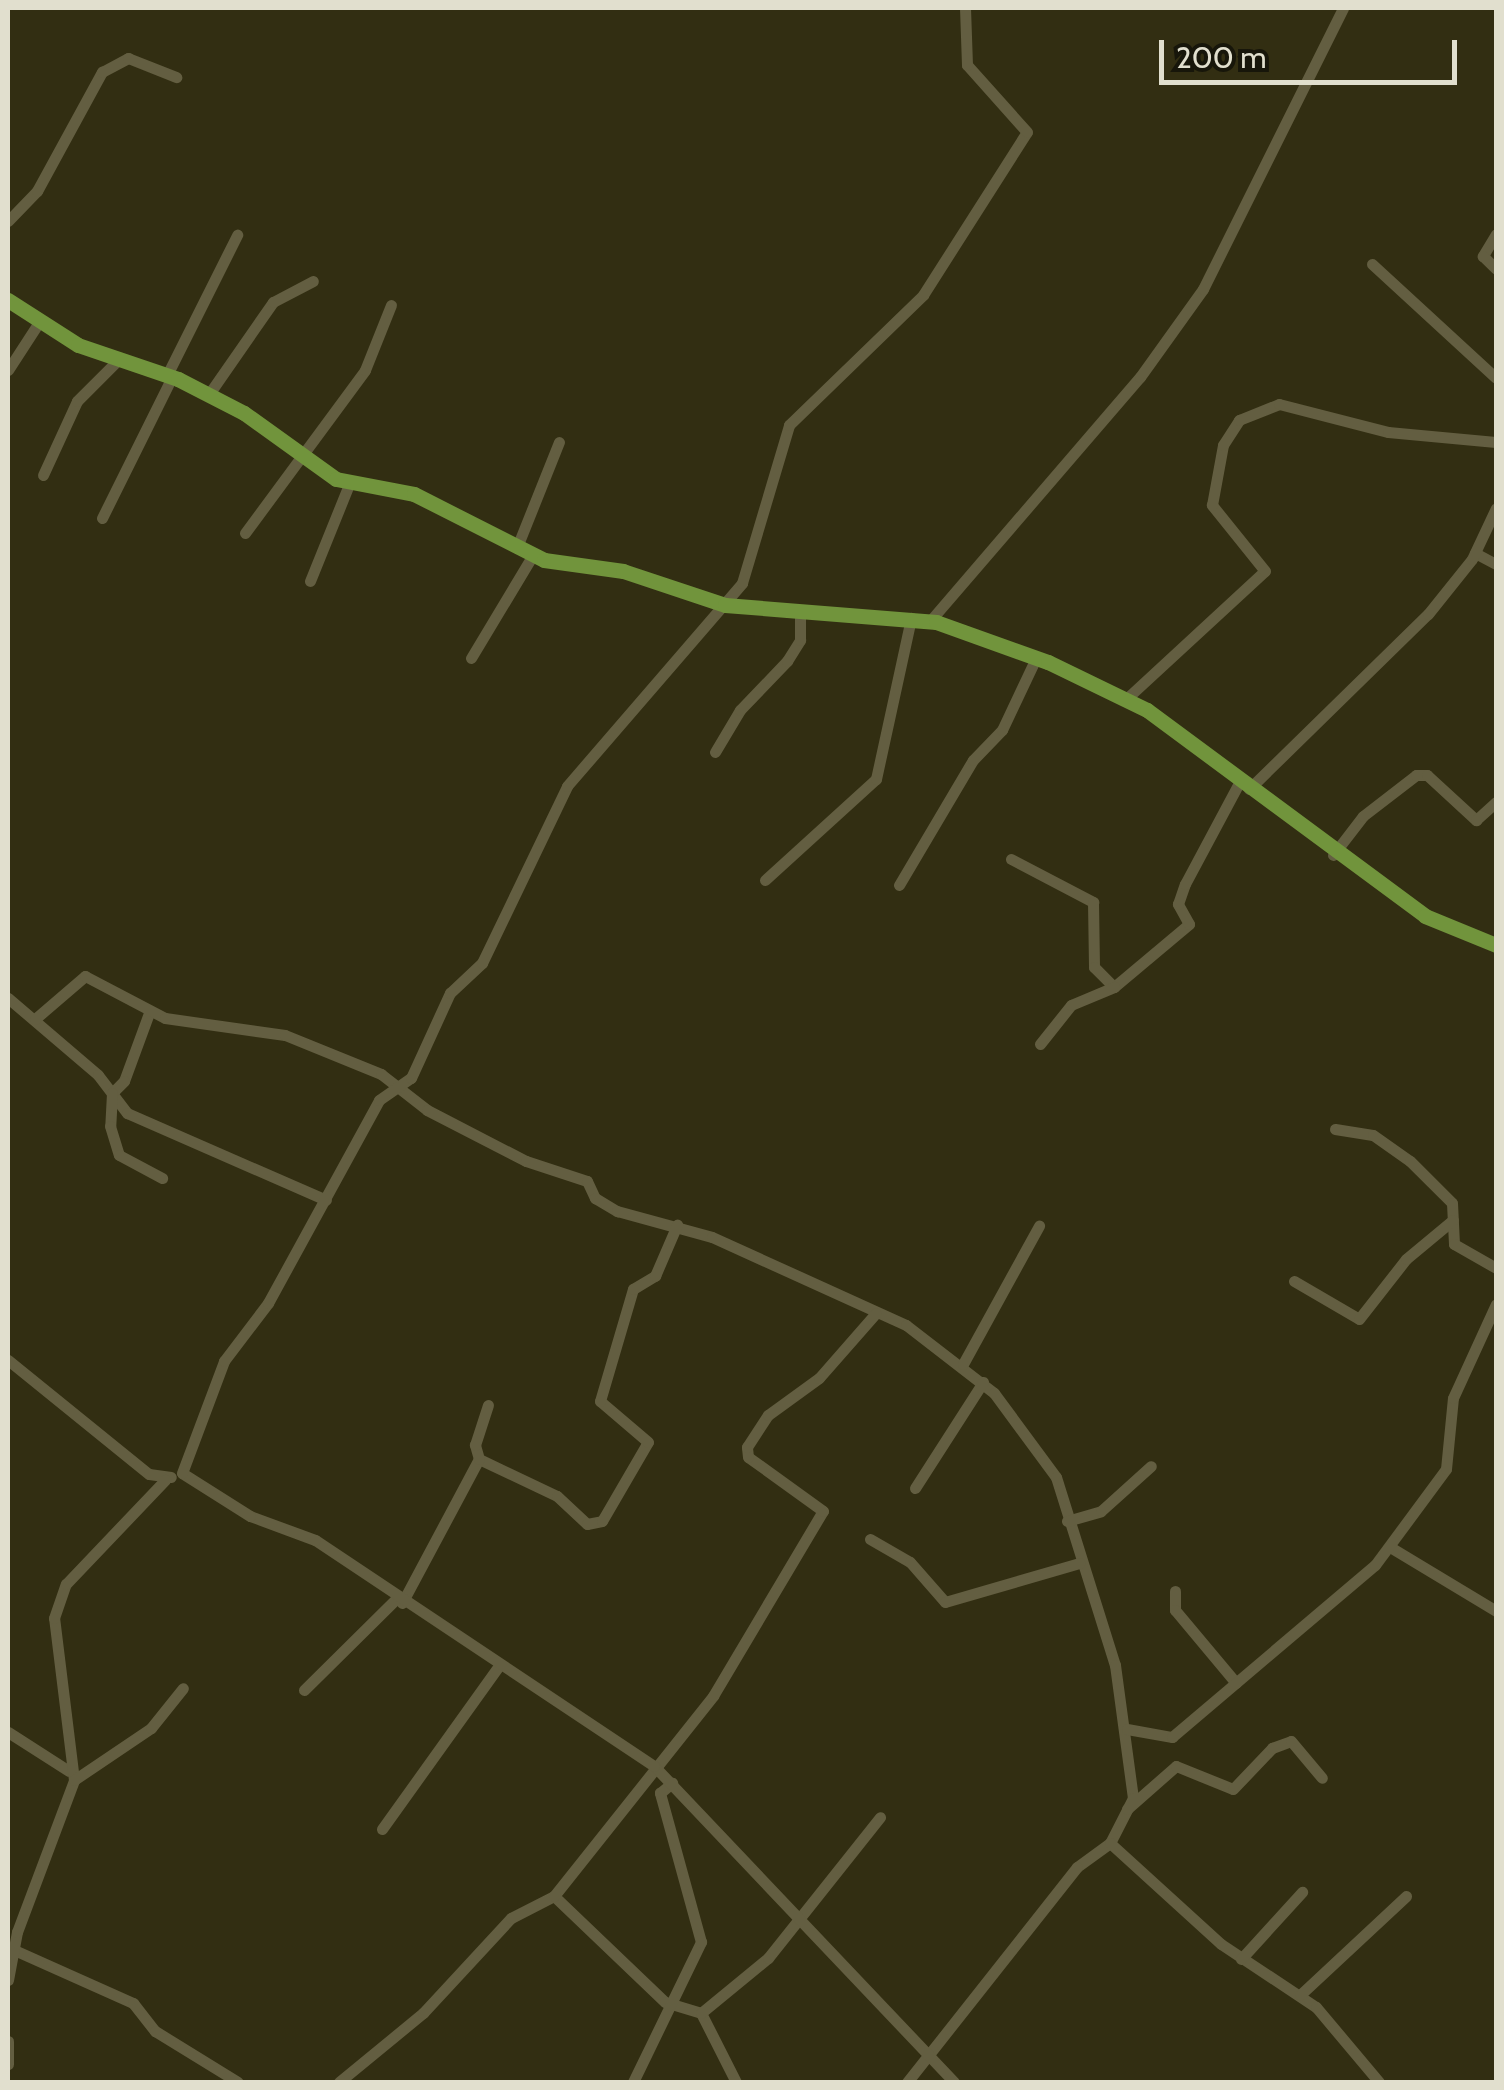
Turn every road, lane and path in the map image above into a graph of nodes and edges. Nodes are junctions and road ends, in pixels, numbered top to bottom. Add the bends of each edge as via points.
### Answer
1 (965, 8) edge
2 (1343, 8) edge
3 (176, 77) dead end
4 (8, 221) edge
5 (1496, 234) edge
6 (237, 235) dead end
7 (1372, 264) dead end
8 (1496, 270) edge
9 (313, 281) dead end
10 (8, 300) edge
11 (392, 306) dead end
12 (40, 322) junction
13 (120, 358) junction
14 (8, 370) edge
15 (170, 376) junction
16 (1496, 378) edge
17 (208, 394) junction
18 (560, 442) dead end
19 (1496, 442) edge
20 (304, 460) junction
21 (43, 475) dead end
22 (350, 482) junction
23 (1496, 508) edge
24 (102, 518) dead end
25 (245, 533) dead end
26 (517, 547) junction
27 (1475, 553) junction
28 (534, 554) junction
29 (1496, 564) edge
30 (310, 581) dead end
31 (725, 605) junction
32 (800, 613) junction
33 (911, 618) junction
34 (930, 621) junction
35 (471, 658) dead end
36 (1036, 658) junction
37 (1126, 700) junction
38 (714, 752) dead end
39 (1245, 785) junction
40 (1496, 802) edge
41 (1333, 855) junction
42 (1011, 859) dead end
43 (765, 880) dead end
44 (899, 885) dead end
45 (1496, 945) edge
46 (1114, 987) junction
47 (8, 998) edge
48 (149, 1013) junction
49 (35, 1020) junction
50 (1040, 1044) dead end
51 (394, 1090) junction
52 (112, 1093) junction
53 (1335, 1130) dead end
54 (162, 1178) dead end
55 (326, 1200) junction
56 (1453, 1220) junction
57 (677, 1225) junction
58 (1038, 1226) dead end
59 (1496, 1268) edge
60 (1294, 1281) dead end
61 (1496, 1304) edge
62 (876, 1312) junction
63 (8, 1360) edge
64 (963, 1364) junction
65 (983, 1382) junction
66 (488, 1405) dead end
67 (480, 1459) junction
68 (1152, 1466) dead end
69 (182, 1473) junction
70 (165, 1480) junction
71 (915, 1488) dead end
72 (1066, 1521) junction
73 (870, 1539) dead end
74 (1390, 1547) junction
75 (1079, 1564) junction
76 (1175, 1591) dead end
77 (399, 1601) junction
78 (1496, 1611) edge
79 (498, 1668) junction
80 (1236, 1683) junction
81 (184, 1688) dead end
82 (304, 1690) dead end
83 (1127, 1729) junction
84 (8, 1732) edge
85 (654, 1766) junction
86 (71, 1776) junction
87 (1322, 1778) dead end
88 (672, 1783) junction
89 (1127, 1809) junction
90 (880, 1818) dead end
91 (382, 1830) dead end
92 (1110, 1843) junction
93 (1302, 1892) dead end
94 (554, 1896) junction
95 (1406, 1896) dead end
96 (796, 1919) junction
97 (12, 1939) edge
98 (1241, 1959) junction
99 (8, 1980) edge
100 (1300, 1995) junction
101 (674, 2004) junction
102 (701, 2014) junction
103 (8, 2041) edge
104 (930, 2060) junction
105 (8, 2064) edge
106 (238, 2082) edge
107 (339, 2082) edge
108 (634, 2082) edge
109 (736, 2082) edge
110 (907, 2082) edge
111 (954, 2082) edge
112 (1379, 2082) edge

1 - 31 street via 967,64 1028,132 923,295 788,424 768,513 742,584
2 - 34 street via 1203,289 1140,377
3 - 4 street via 128,58 102,72 37,190
5 - 8 street via 1482,256
6 - 15 street
7 - 16 street
9 - 17 street via 273,302
10 - 12 main road
11 - 20 street via 365,370
12 - 13 main road
12 - 14 street
13 - 15 main road
13 - 21 street via 77,401
15 - 17 main road
15 - 24 street
17 - 20 main road
18 - 26 street
19 - 37 street via 1388,432 1279,404 1239,420 1223,445 1212,506 1265,571
20 - 22 main road
20 - 25 street
22 - 26 main road via 414,494
22 - 30 street
23 - 27 street
26 - 28 main road
27 - 29 street
27 - 39 street via 1428,614
28 - 31 main road via 624,571
28 - 35 street
31 - 32 main road
31 - 51 street via 567,786 482,963 450,993 410,1078
32 - 33 main road
32 - 38 street via 800,640 787,662 740,710
33 - 34 main road
33 - 43 street via 876,779
34 - 36 main road
36 - 37 main road
36 - 44 street via 1002,730 973,760
37 - 39 main road
39 - 41 main road
39 - 46 street via 1185,884 1178,904 1189,924
40 - 41 street via 1476,820 1427,775 1416,775 1363,816
41 - 45 main road via 1425,916
42 - 46 street via 1093,902 1094,967
46 - 50 street via 1071,1005
47 - 49 street
48 - 49 street via 86,976
48 - 51 street via 271,1031 381,1074
48 - 52 street
49 - 52 street
51 - 55 street via 379,1100
51 - 57 street via 526,1160 587,1182 594,1198 617,1212
52 - 54 street via 119,1155
52 - 55 street via 127,1113
53 - 56 street via 1386,1142 1452,1203
55 - 69 street via 268,1303 224,1361
56 - 59 street via 1454,1244
56 - 60 street via 1406,1259 1359,1319
57 - 62 street
57 - 67 street via 655,1276 633,1289 600,1402 648,1442 602,1521 586,1524 557,1496
58 - 64 street
61 - 74 street via 1453,1398 1446,1469
62 - 64 street
62 - 85 street via 819,1378 768,1414 747,1448 748,1457 823,1512 713,1696
63 - 70 street
64 - 65 street
65 - 71 street
65 - 72 street via 1056,1477
66 - 67 street via 475,1445
67 - 77 street
68 - 72 street via 1101,1511
69 - 70 street
69 - 77 street via 250,1516 316,1540
70 - 86 street via 66,1584 54,1618
72 - 75 street
73 - 75 street via 910,1562 946,1602
74 - 78 street
74 - 80 street
75 - 83 street via 1115,1665
76 - 80 street via 1175,1610
77 - 79 street
77 - 82 street
79 - 85 street
79 - 91 street
80 - 83 street via 1166,1740
81 - 86 street via 151,1728
83 - 89 street
84 - 86 street
85 - 88 street
85 - 94 street
86 - 97 street
87 - 89 street via 1291,1740 1272,1748 1233,1789 1176,1766
88 - 96 street
88 - 101 street via 660,1794 701,1942
89 - 92 street
90 - 96 street
92 - 98 street
92 - 104 street via 1077,1867 990,1971
93 - 98 street
94 - 101 street
94 - 107 street via 511,1918 423,2013
95 - 100 street
96 - 102 street via 768,1958
96 - 104 street
97 - 99 street
97 - 106 street via 133,2003 155,2030
98 - 100 street
100 - 112 street
101 - 102 street
101 - 108 street
102 - 109 street
103 - 105 street
104 - 110 street
104 - 111 street

